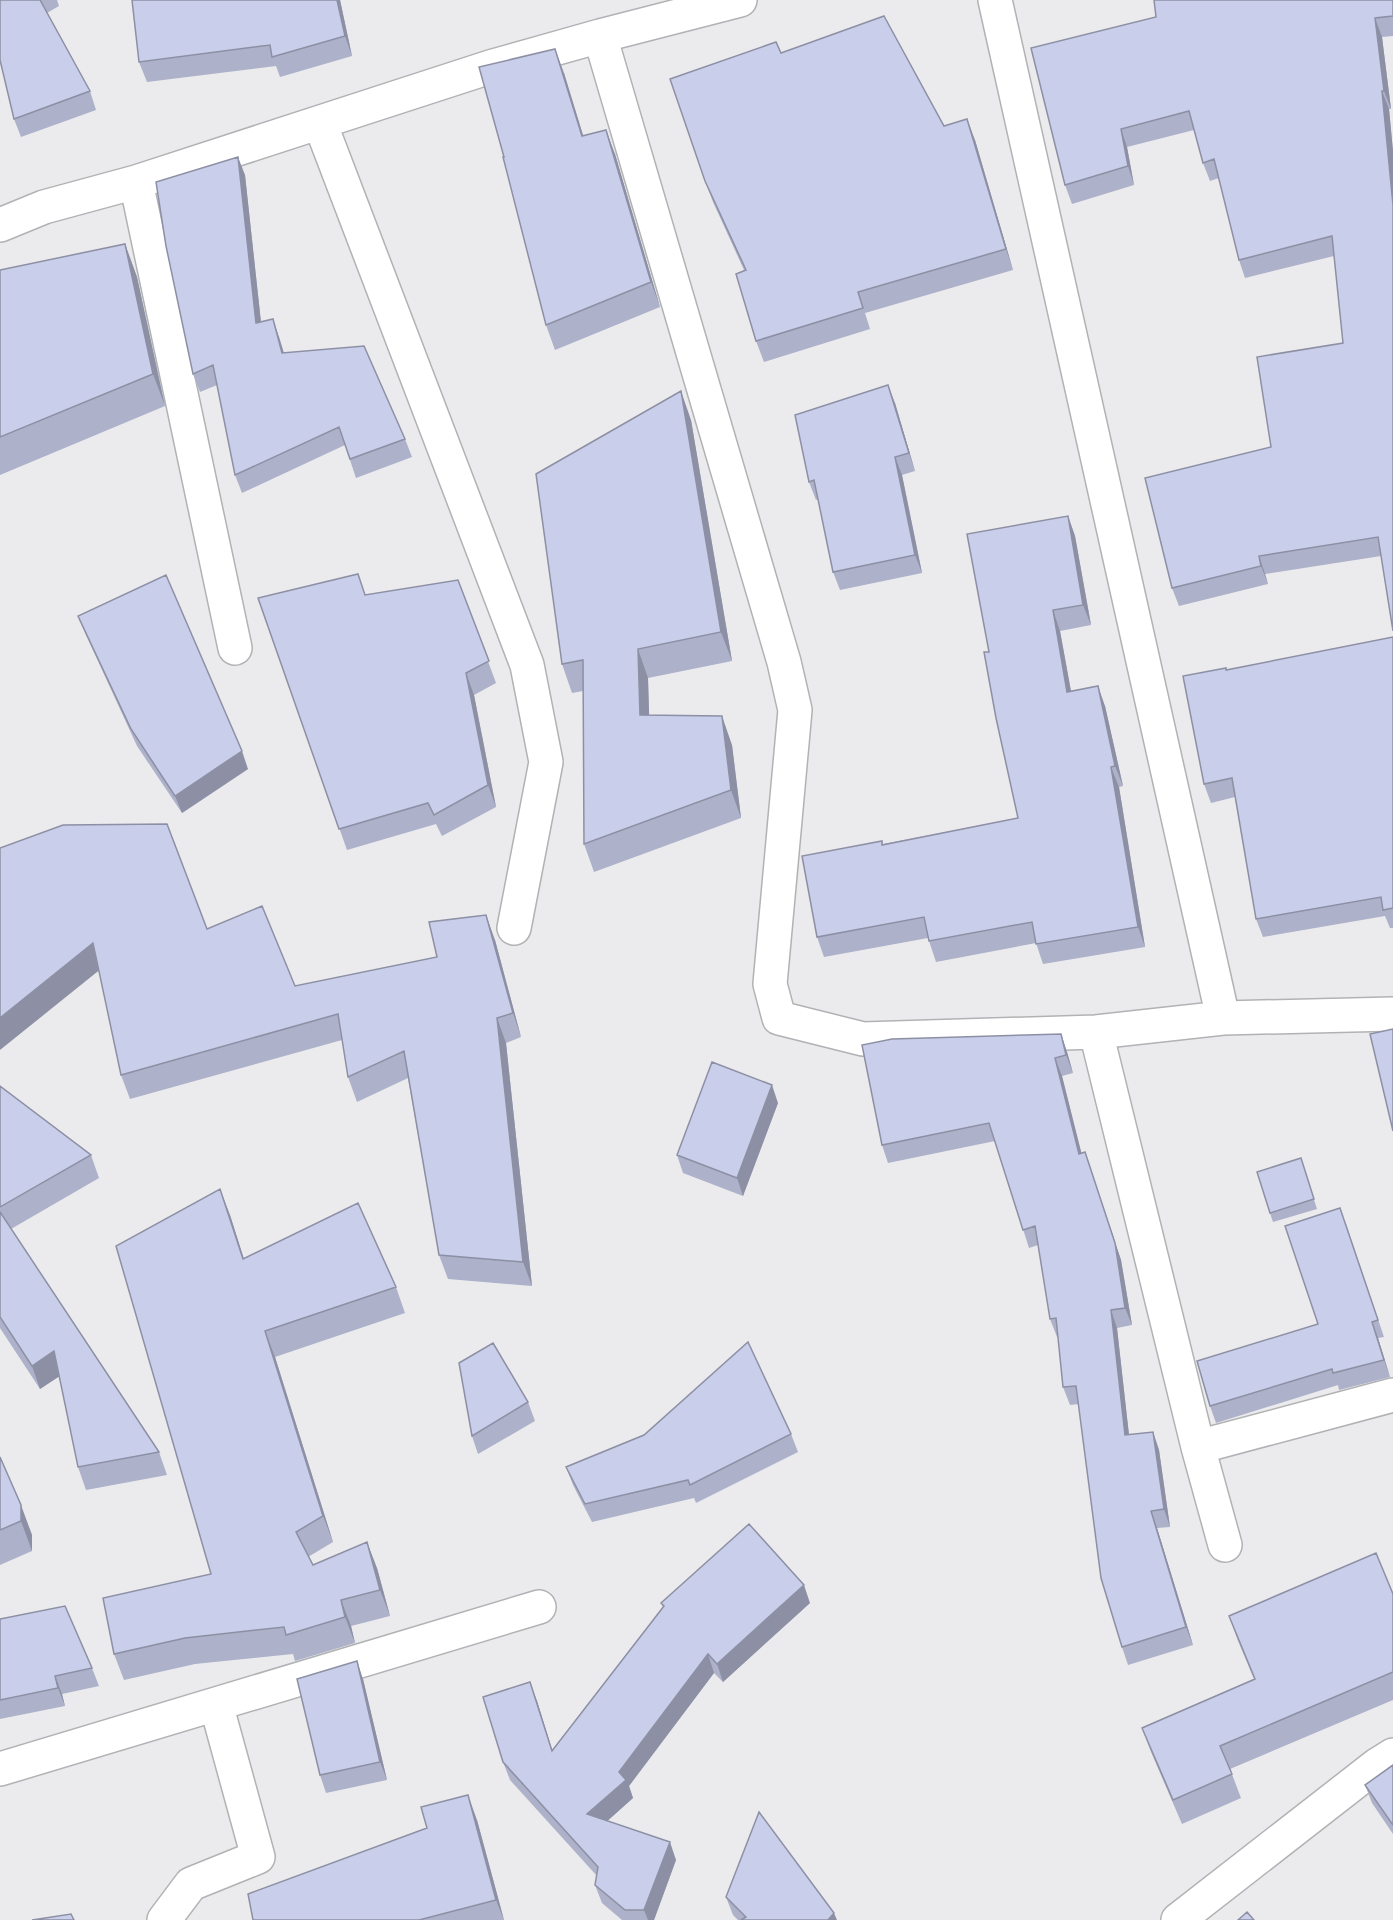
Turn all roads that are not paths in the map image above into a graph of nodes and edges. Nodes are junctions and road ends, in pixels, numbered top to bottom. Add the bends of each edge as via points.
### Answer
1 (740, 0) edge
2 (995, 0) edge
3 (600, 36) junction
4 (320, 123) junction
5 (136, 182) junction
6 (0, 225) edge
7 (235, 648) dead end
8 (514, 928) dead end
9 (1393, 1014) edge
10 (1223, 1018) junction
11 (1096, 1032) junction
12 (1393, 1395) edge
13 (1198, 1448) junction
14 (1225, 1545) dead end
15 (539, 1607) dead end
16 (216, 1704) junction
17 (1393, 1755) edge
18 (0, 1769) edge
19 (164, 1920) edge
20 (1179, 1920) edge

1 - 3 street
2 - 10 street
3 - 4 street via 490,67
3 - 11 street via 795,710 770,984 780,1018 863,1039
4 - 5 street
4 - 8 street via 527,665 546,762
5 - 6 street via 44,207
5 - 7 street
9 - 10 street
10 - 11 street
11 - 13 street
12 - 13 street
13 - 14 street
15 - 16 street
16 - 18 street
16 - 19 street via 258,1857 192,1884
17 - 20 street

